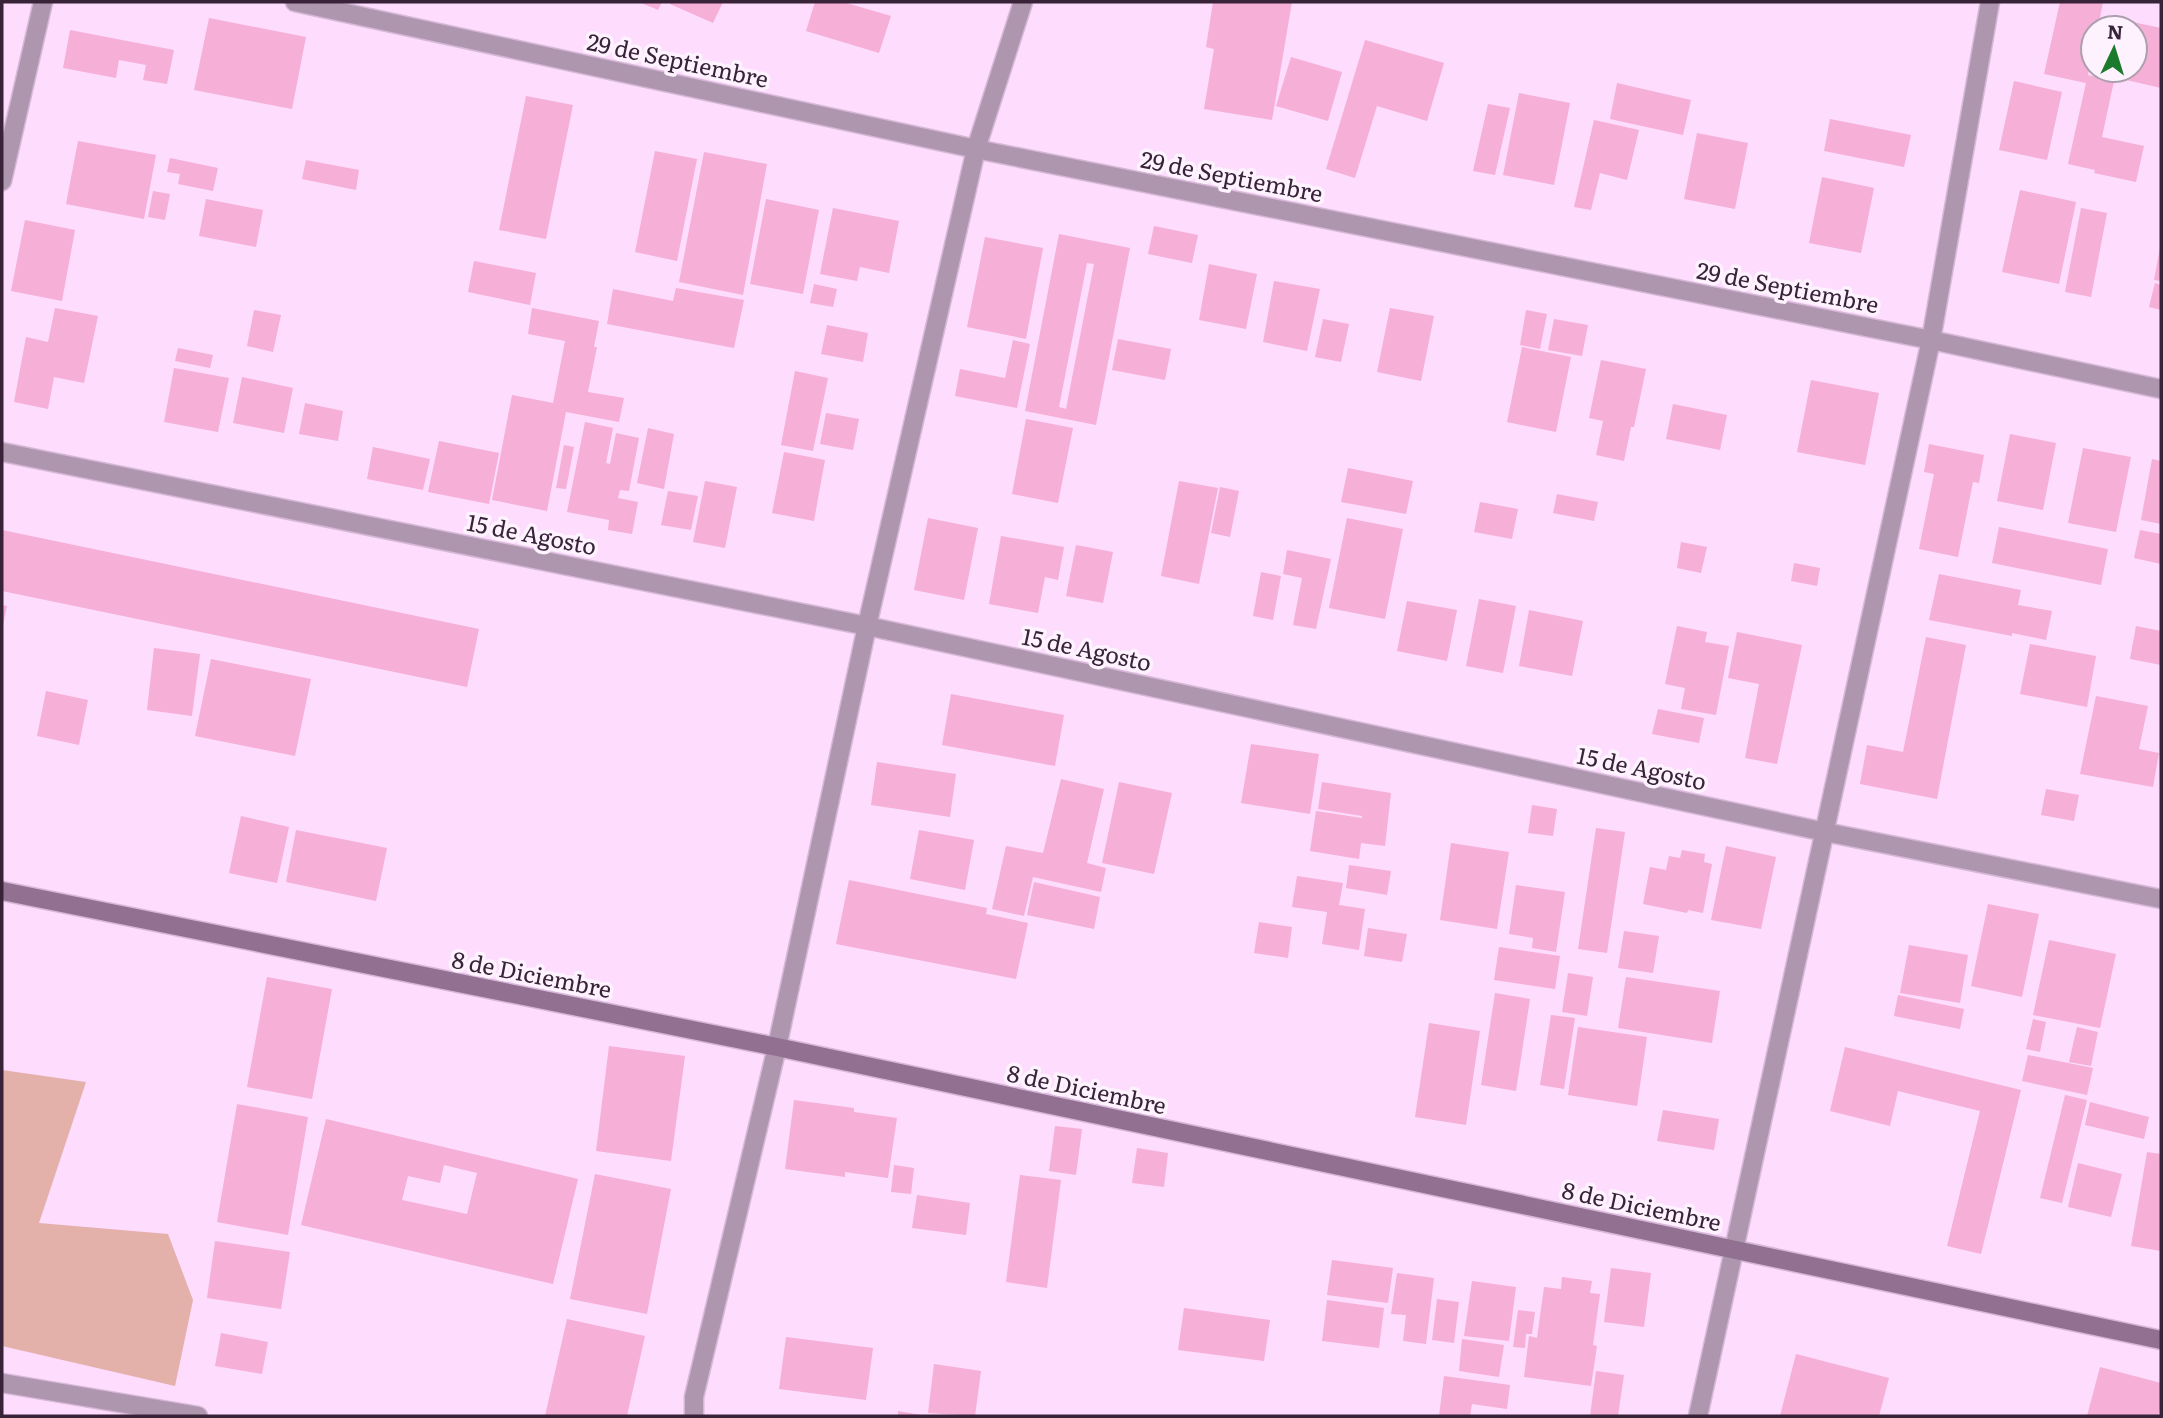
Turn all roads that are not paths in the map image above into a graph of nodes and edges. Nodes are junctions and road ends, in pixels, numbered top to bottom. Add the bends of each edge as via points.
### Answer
1 (43, 2) edge
2 (295, 2) edge
3 (1023, 2) edge
4 (1990, 2) edge
5 (976, 149) junction
6 (2, 181) edge
7 (1931, 340) junction
8 (2161, 388) edge
9 (2, 452) edge
10 (867, 626) junction
11 (1825, 832) junction
12 (2, 891) edge
13 (2161, 899) edge
14 (777, 1047) junction
15 (1734, 1250) junction
16 (2161, 1340) edge
17 (2, 1383) edge
18 (198, 1416) edge
19 (694, 1416) edge
20 (1698, 1416) edge

1 - 6 street
2 - 5 street, 29 de Septiembre
3 - 5 street
4 - 7 street
5 - 7 street, 29 de Septiembre
5 - 10 street
7 - 8 street, 29 de Septiembre
7 - 11 street
9 - 10 street, 15 de Agosto
10 - 11 street, 15 de Agosto
10 - 14 street
11 - 13 street, 15 de Agosto
11 - 15 street
12 - 14 street, 8 de Diciembre
14 - 15 street, 8 de Diciembre
14 - 19 street via 694,1397
15 - 16 street, 8 de Diciembre
15 - 20 street
17 - 18 street

